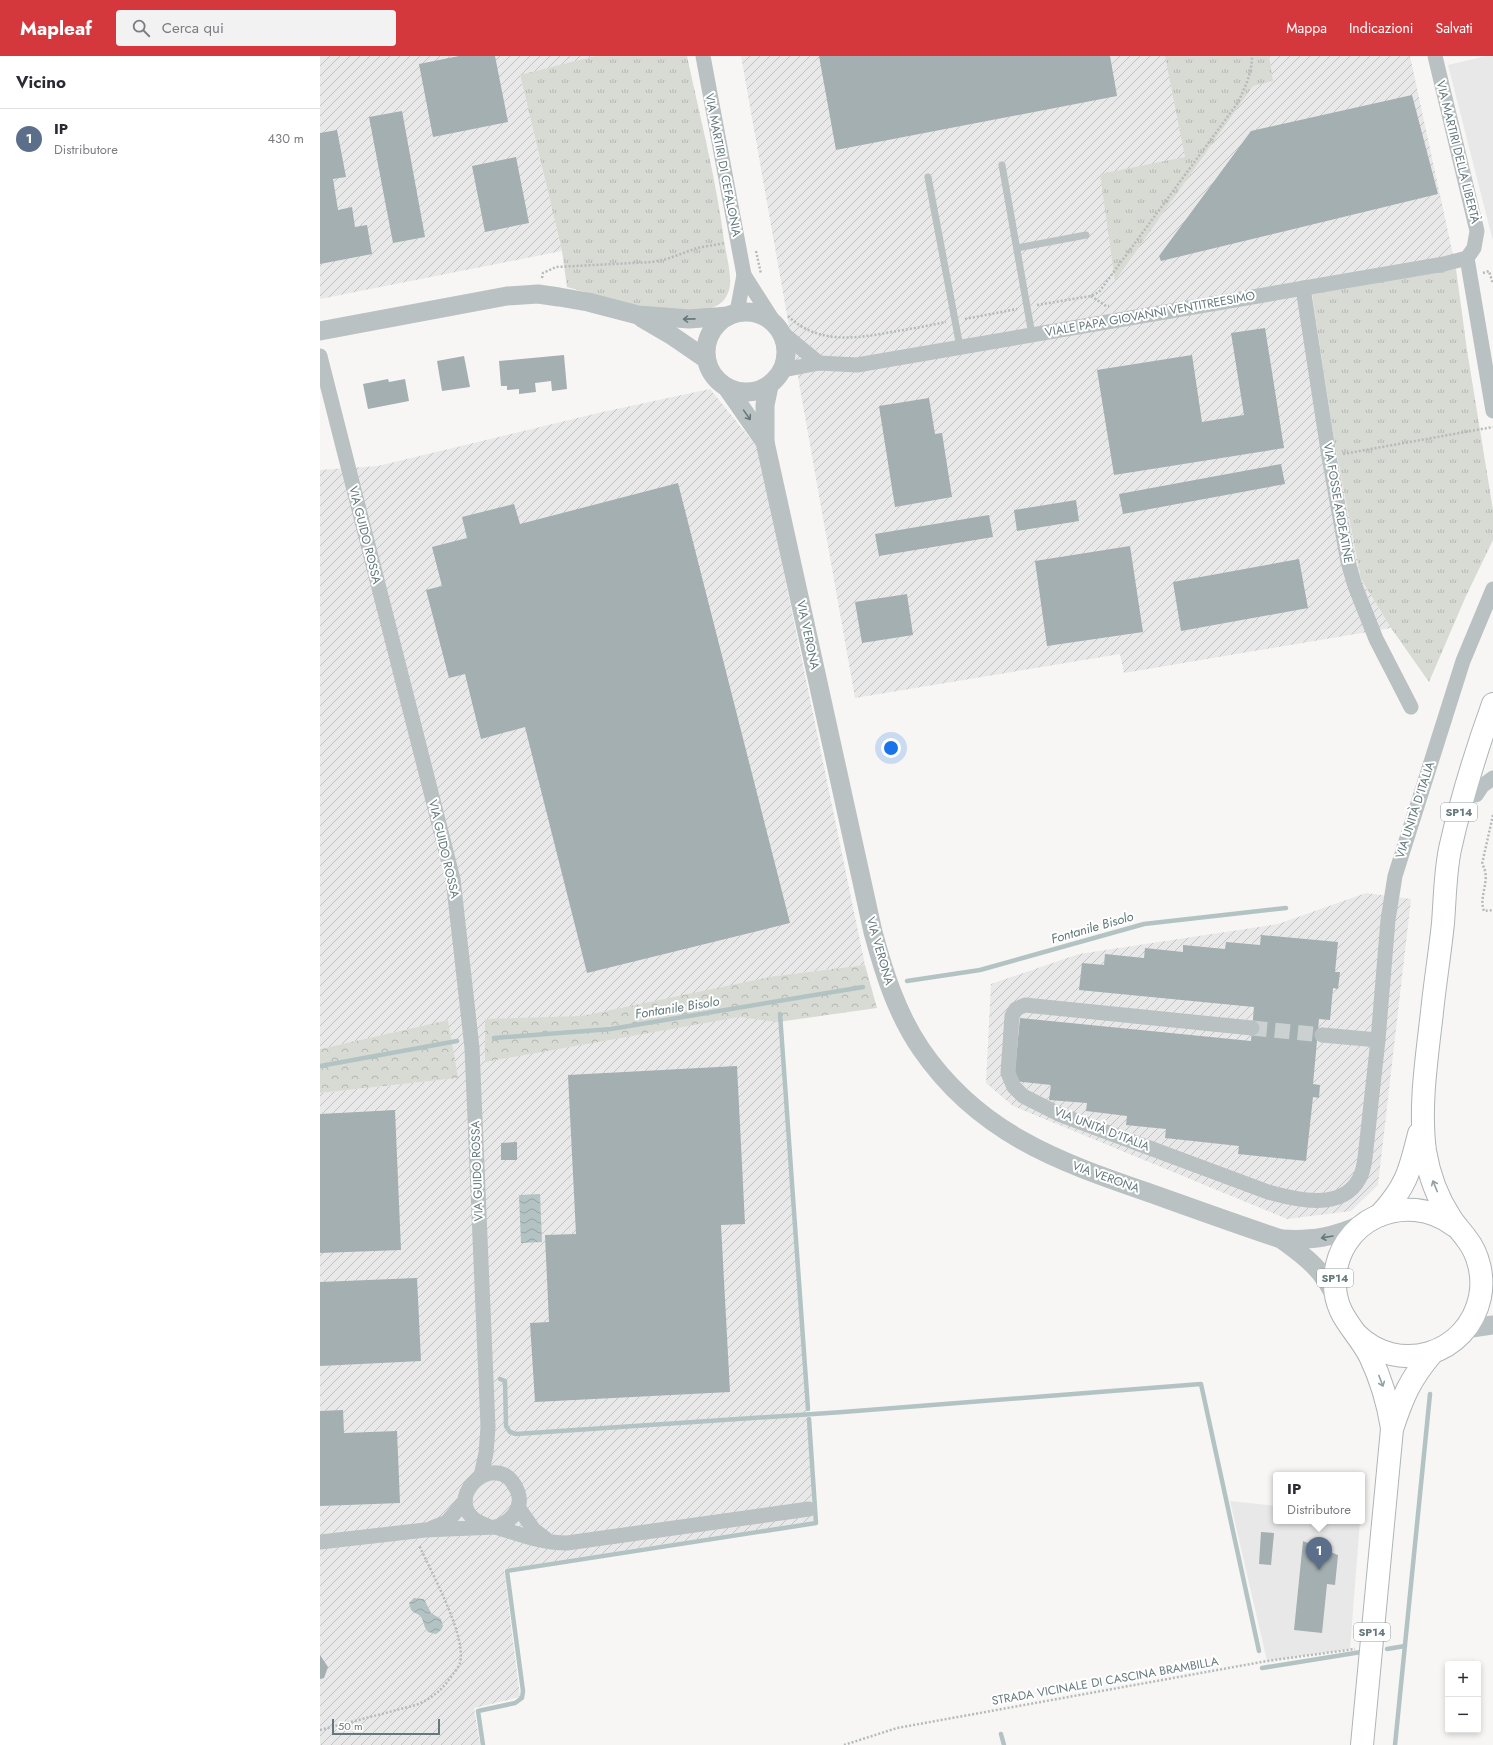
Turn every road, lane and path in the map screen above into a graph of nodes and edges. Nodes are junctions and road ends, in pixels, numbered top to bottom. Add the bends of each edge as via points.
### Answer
1 (703, 56) edge
2 (1252, 56) edge
3 (1434, 56) edge
4 (1002, 165) dead end
5 (928, 177) dead end
6 (1086, 235) dead end
7 (738, 241) junction
8 (1017, 248) junction
9 (1471, 253) junction
10 (744, 275) junction
11 (762, 276) dead end
12 (1303, 288) junction
13 (538, 294) junction
14 (1028, 307) junction
15 (732, 314) junction
16 (638, 316) junction
17 (955, 321) junction
18 (780, 322) junction
19 (320, 331) edge
20 (1032, 335) junction
21 (960, 347) junction
22 (320, 356) edge
23 (706, 359) junction
24 (819, 363) junction
25 (782, 370) junction
26 (769, 386) junction
27 (728, 389) junction
28 (1493, 411) edge
29 (1493, 427) edge
30 (765, 442) junction
31 (1329, 457) junction
32 (1493, 589) edge
33 (1493, 704) edge
34 (1411, 707) dead end
35 (1493, 741) edge
36 (1493, 778) edge
37 (1476, 795) junction
38 (1493, 815) edge
39 (1493, 910) edge
40 (1443, 923) junction
41 (1252, 1028) tunnel mouth
42 (1322, 1035) tunnel mouth
43 (1378, 1040) junction
44 (1423, 1121) junction
45 (1372, 1219) junction
46 (1461, 1232) junction
47 (1281, 1239) junction
48 (1480, 1268) junction
49 (1493, 1294) edge
50 (1338, 1303) junction
51 (1493, 1325) edge
52 (1465, 1329) junction
53 (1356, 1334) junction
54 (1433, 1352) junction
55 (488, 1427) junction
56 (1392, 1430) junction
57 (502, 1475) junction
58 (481, 1476) junction
59 (466, 1502) junction
60 (518, 1507) junction
61 (809, 1509) dead end
62 (492, 1527) junction
63 (421, 1530) junction
64 (548, 1541) junction
65 (320, 1542) edge
66 (1371, 1646) junction
67 (320, 1730) edge
68 (844, 1745) edge
69 (1362, 1745) edge

1 - 7 street, VIA MARTIRI DI CEFALONIA
2 - 14 path via 1247,84 1237,104 1099,292 1091,296
3 - 9 street, VIA MARTIRI DELLA LIBERTÀ via 1477,231
4 - 8 lane
5 - 17 lane
6 - 8 lane
7 - 10 street, VIA MARTIRI DI CEFALONIA
7 - 11 path via 753,239
7 - 13 path via 698,248 652,262 556,267 543,274
8 - 14 lane
9 - 12 street, VIALE PAPA GIOVANNI VENTITREESIMO via 1444,264
9 - 28 street
10 - 15 street, VIA MARTIRI DI CEFALONIA
10 - 18 street, VIA MARTIRI DI CEFALONIA
12 - 20 street, VIALE PAPA GIOVANNI VENTITREESIMO
12 - 31 street, VIA FOSSE ARDEATINE
13 - 16 street via 588,302
13 - 19 street via 507,296
14 - 17 path
14 - 20 lane
15 -> 16 street via 689,319
15 - 18 street via 750,312
15 - 23 street via 717,324 710,334 706,346
16 - 23 street
17 - 18 path via 849,339 831,338
17 - 21 lane
18 - 24 street
18 - 25 street via 787,350
20 - 21 street, VIALE PAPA GIOVANNI VENTITREESIMO
21 - 24 street, VIALE PAPA GIOVANNI VENTITREESIMO via 857,365
22 - 55 street, VIA GUIDO ROSSA via 453,879 472,1048
23 - 27 street via 710,371
24 - 25 street, VIALE PAPA GIOVANNI VENTITREESIMO
25 - 26 street
26 - 27 street via 749,393
26 - 30 street, VIA VERONA via 765,405
27 -> 30 street, VIA VERONA
29 - 31 path
30 - 47 street, VIA VERONA via 873,932 892,992 917,1043 940,1073 979,1112 1036,1149 1093,1174
31 - 34 street, VIA FOSSE ARDEATINE via 1348,562 1355,586 1376,639
32 - 43 street, VIA UNITÀ D'ITALIA via 1463,661 1397,865 1388,920
33 - 40 main road, SP14 via 1468,780 1450,850
35 - 37 main road, SP14
36 - 37 street via 1482,786
37 - 40 main road, SP14
38 - 39 path via 1482,864 1486,870 1482,904 1484,911
40 - 44 main road, SP14 via 1431,1018
41 - 43 street, VIA UNITÀ D'ITALIA via 1025,1005 1016,1009 1012,1016 1008,1073 1014,1087 1023,1096 1061,1115 1268,1192 1298,1199 1324,1200 1346,1193 1361,1174
42 - 43 street
44 - 45 main road, SP14 via 1407,1178 1397,1195
46 -> 44 main road, SP14 via 1444,1208 1431,1178
45 - 46 main road, SP14 via 1402,1209 1423,1210 1443,1218
45 -> 47 street, VIA VERONA via 1341,1234 1325,1238
45 - 50 main road, SP14 via 1347,1242 1338,1261 1335,1279
46 - 48 main road, SP14 via 1474,1250
47 - 50 street, VIA VERONA via 1308,1258 1318,1269 1330,1285
48 - 49 street
48 - 52 main road, SP14 via 1480,1296 1474,1315
50 - 53 main road, SP14 via 1345,1320
51 - 52 street
52 - 54 main road, SP14 via 1452,1342
53 - 54 main road, SP14 via 1375,1349 1393,1355 1412,1356
53 -> 56 main road, SP14 via 1367,1351 1382,1385
54 - 56 main road, SP14 via 1410,1382
55 - 57 street
55 - 58 street
56 - 66 main road, SP14
57 - 58 street via 494,1473
57 - 60 street via 509,1479 518,1492
58 - 59 street via 470,1484
59 - 62 street via 472,1518 479,1524
59 - 63 street via 447,1522
60 - 62 street via 510,1520
60 - 64 street via 534,1530
61 - 64 street via 567,1543
62 - 63 street
62 - 64 street
63 - 65 street
63 - 67 path via 419,1545 456,1627 459,1664 445,1685 427,1700
66 - 68 path, STRADA VICINALE DI CASCINA BRAMBILLA via 1267,1661 896,1728
66 - 69 main road, SP14

